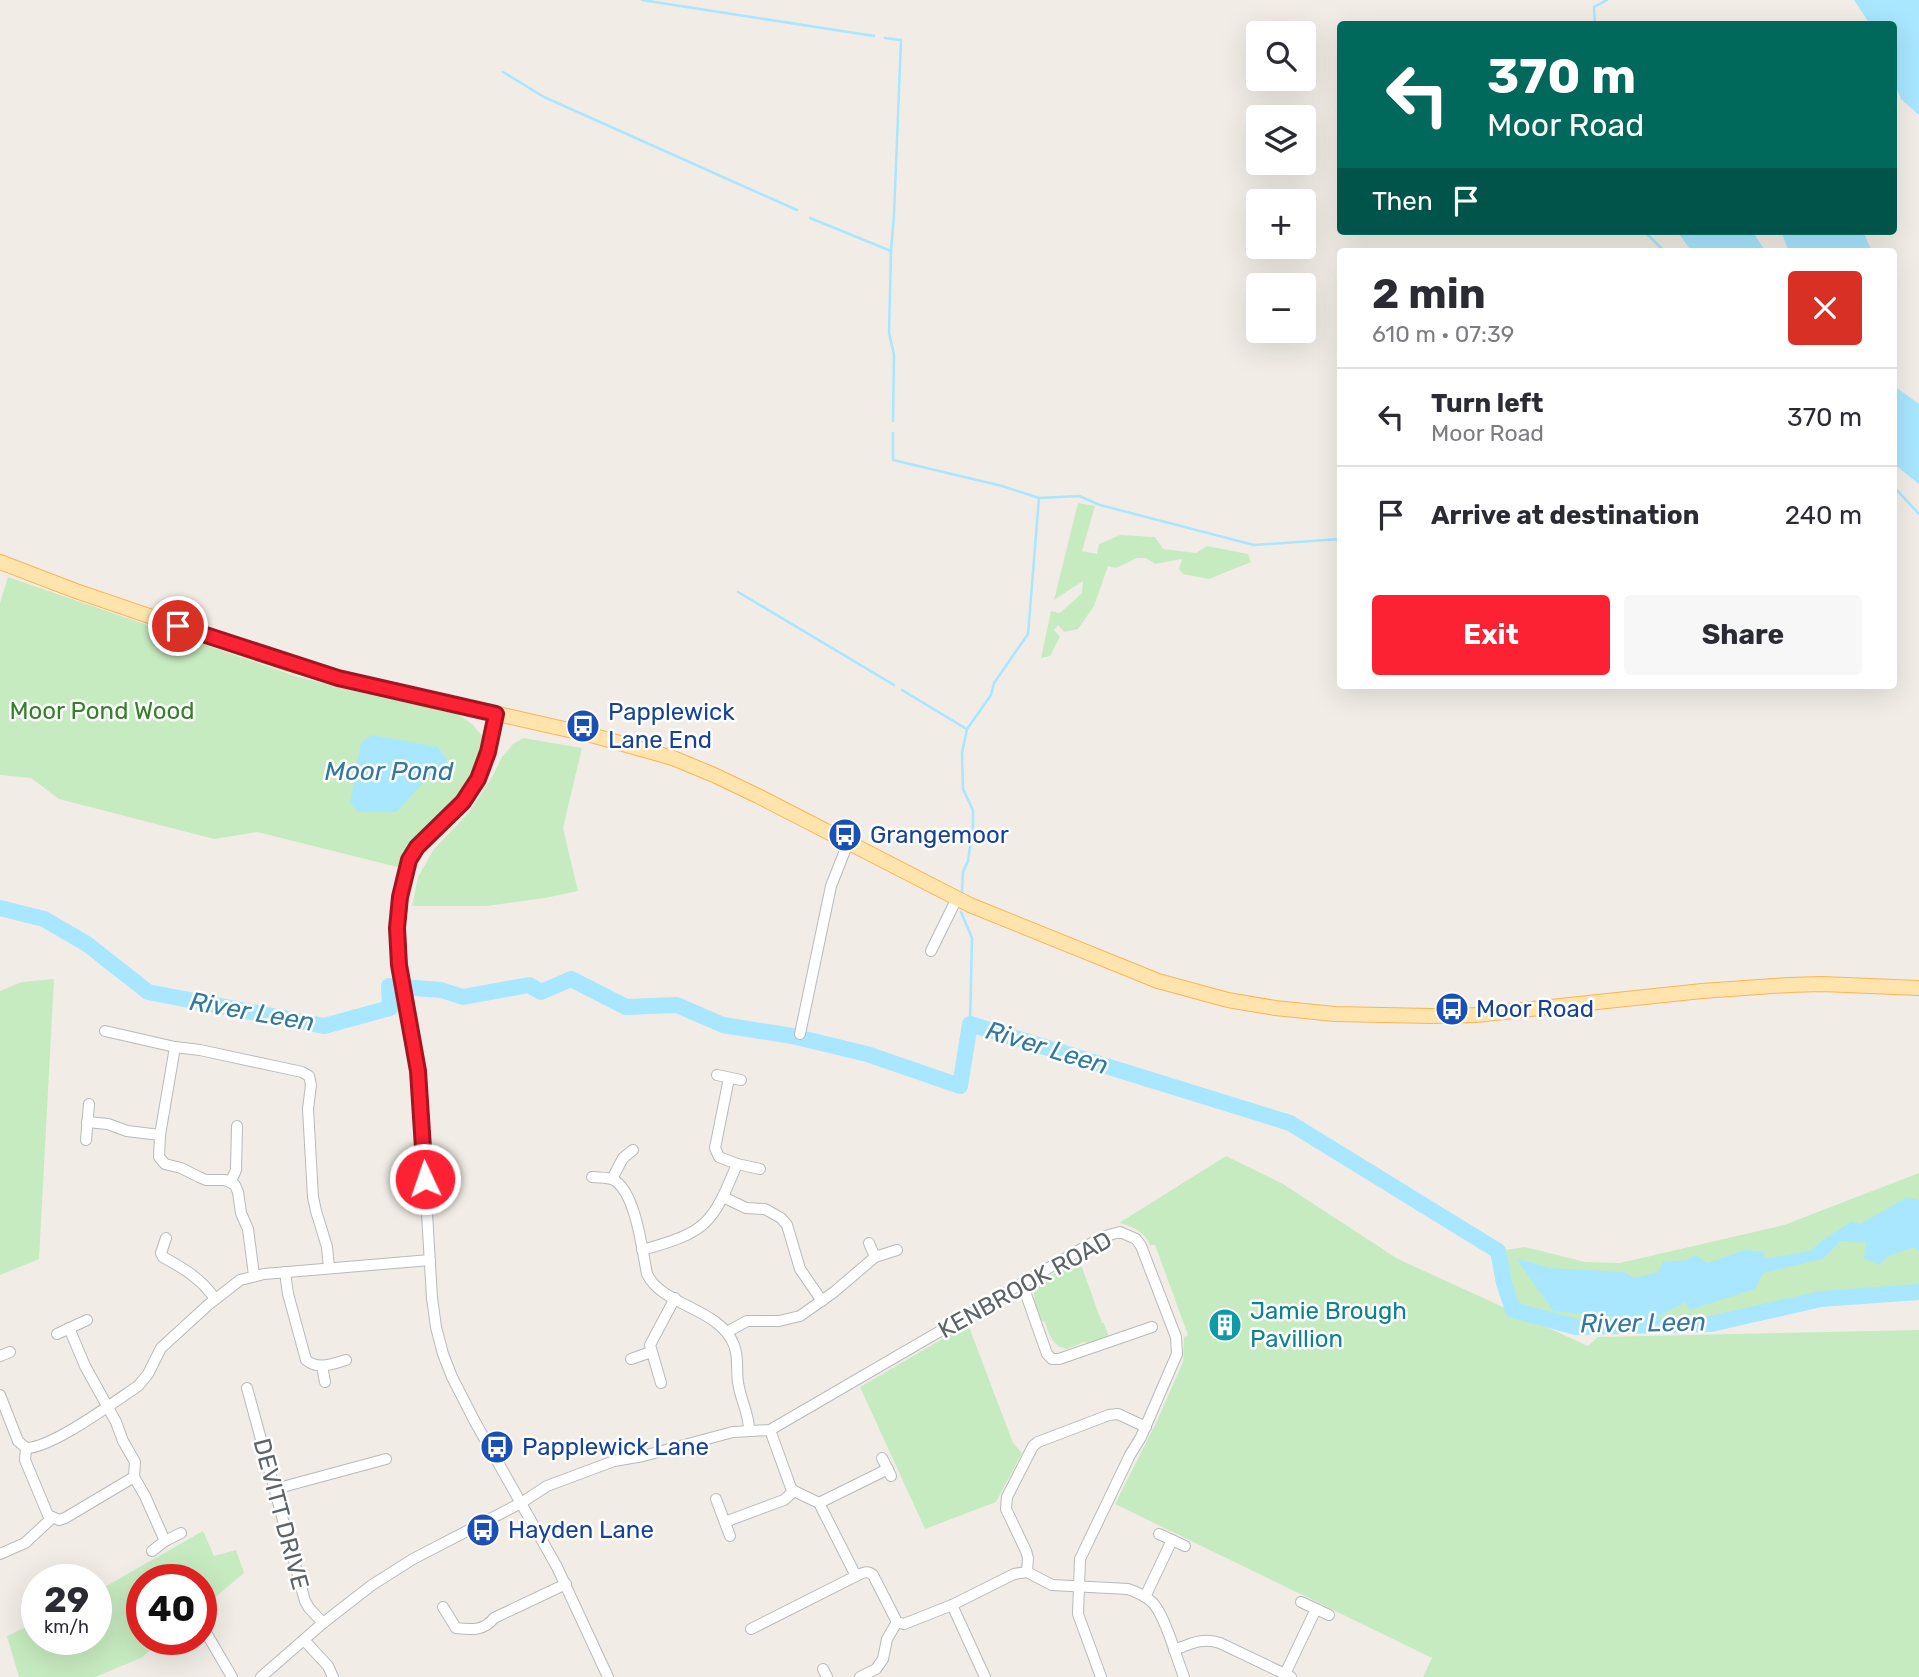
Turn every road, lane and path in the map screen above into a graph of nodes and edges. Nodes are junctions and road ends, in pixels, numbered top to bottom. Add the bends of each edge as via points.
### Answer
1 (0, 562) edge
2 (496, 714) junction
3 (848, 843) junction
4 (957, 898) junction
5 (931, 951) dead end
6 (1919, 988) edge
7 (105, 1031) dead end
8 (800, 1034) dead end
9 (175, 1048) junction
10 (717, 1075) dead end
11 (89, 1104) dead end
12 (88, 1122) junction
13 (236, 1126) dead end
14 (160, 1135) junction
15 (86, 1140) dead end
16 (633, 1150) dead end
17 (737, 1164) junction
18 (760, 1170) dead end
19 (592, 1177) dead end
20 (612, 1179) junction
21 (231, 1181) junction
22 (723, 1197) junction
23 (166, 1238) dead end
24 (869, 1243) dead end
25 (642, 1250) junction
26 (897, 1250) dead end
27 (875, 1257) junction
28 (430, 1260) junction
29 (329, 1268) junction
30 (285, 1272) junction
31 (254, 1275) junction
32 (1023, 1283) junction
33 (675, 1298) junction
34 (215, 1299) junction
35 (822, 1300) junction
36 (87, 1320) dead end
37 (1152, 1327) dead end
38 (69, 1328) junction
39 (727, 1332) junction
40 (57, 1334) dead end
41 (651, 1352) junction
42 (631, 1359) dead end
43 (346, 1360) dead end
44 (322, 1366) junction
45 (325, 1382) dead end
46 (661, 1383) dead end
47 (0, 1395) edge
48 (246, 1396) dead end
49 (107, 1406) junction
50 (5, 1421) edge
51 (1146, 1427) junction
52 (749, 1430) junction
53 (770, 1430) junction
54 (26, 1448) junction
55 (882, 1458) dead end
56 (386, 1459) dead end
57 (134, 1477) junction
58 (275, 1489) junction
59 (794, 1491) junction
60 (716, 1499) dead end
61 (521, 1503) junction
62 (819, 1503) junction
63 (51, 1518) junction
64 (725, 1522) junction
65 (181, 1533) dead end
66 (1159, 1534) dead end
67 (730, 1536) dead end
68 (1172, 1540) junction
69 (165, 1541) junction
70 (1185, 1546) dead end
71 (152, 1551) dead end
72 (0, 1554) edge
73 (1027, 1572) junction
74 (856, 1576) junction
75 (567, 1586) junction
76 (1079, 1587) junction
77 (1145, 1597) junction
78 (1301, 1602) dead end
79 (952, 1605) junction
80 (443, 1607) dead end
81 (1315, 1609) junction
82 (1329, 1615) dead end
83 (897, 1622) junction
84 (323, 1623) junction
85 (751, 1629) dead end
86 (304, 1640) junction
87 (1174, 1650) junction
88 (217, 1652) edge
89 (1288, 1676) edge
90 (232, 1677) edge
91 (261, 1677) edge
92 (333, 1677) edge
93 (608, 1677) edge
94 (860, 1677) edge
95 (985, 1677) edge
96 (1101, 1677) edge
97 (1184, 1677) edge

1 - 2 main road via 281,661
2 - 3 main road via 682,761
2 - 28 street via 478,779 463,802 417,847 400,897 397,947 418,1071
3 - 4 main road
3 - 8 street via 828,895
4 - 5 street
4 - 6 main road via 1158,981 1228,1000 1325,1013 1475,1015 1788,985
7 - 9 street
9 - 14 street
9 - 29 street via 200,1049 309,1076 313,1197
10 - 17 street via 735,1079 715,1148 719,1157
11 - 12 street
12 - 14 street
12 - 15 street
13 - 21 street via 236,1170
14 - 21 street via 159,1157 165,1164 206,1180
16 - 20 street
17 - 18 street
17 - 22 street
19 - 20 street
20 - 25 street via 631,1200
21 - 31 street via 248,1229
22 - 25 street via 700,1229
22 - 35 street via 781,1218 800,1269
23 - 34 street via 163,1257 200,1280
24 - 27 street
25 - 33 street via 650,1279
26 - 27 street
27 - 35 street
28 - 29 street
28 - 61 street via 443,1354
29 - 30 street
30 - 31 street
30 - 44 street via 306,1360
31 - 34 street
32 - 37 street via 1052,1359
32 - 51 street, KENBROOK ROAD via 1111,1233 1120,1232 1142,1246 1177,1346 1174,1364
32 - 53 street, KENBROOK ROAD
33 - 39 street
33 - 41 street via 653,1338
34 - 49 street via 161,1348 138,1386
35 - 39 street via 793,1319 747,1321
36 - 38 street
38 - 40 street
38 - 49 street
39 - 52 street via 734,1344
41 - 42 street
41 - 46 street
43 - 44 street
44 - 45 street
47 - 50 street
48 - 58 street, DEVITT DRIVE
49 - 54 street via 53,1440
49 - 57 street via 135,1462
50 - 54 street
51 - 73 street via 1109,1415 1033,1446 1006,1503 1028,1558
51 - 76 street, KENBROOK ROAD via 1080,1559
52 - 53 street
52 - 61 street via 614,1461 547,1486
53 - 59 street
54 - 63 street via 25,1460
55 - 62 street via 889,1473
56 - 58 street
57 - 63 street via 65,1518
57 - 69 street
58 - 84 street, DEVITT DRIVE via 305,1601
59 - 62 street
59 - 64 street via 784,1500
60 - 64 street
61 - 75 street
61 - 84 street via 393,1571
62 - 74 street
63 - 72 street via 25,1543
64 - 67 street
65 - 69 street
66 - 68 street
68 - 70 street
68 - 77 street
69 - 71 street
73 - 76 street via 1052,1585
73 - 79 street
74 - 83 street via 864,1572 873,1575
74 - 85 street
75 - 80 street via 497,1623 474,1630 456,1628
75 - 93 street
76 - 77 street via 1128,1589
76 - 96 street, KENBROOK ROAD via 1078,1614
77 - 87 street via 1154,1604
78 - 81 street
79 - 83 street via 904,1624
79 - 95 street
81 - 82 street
81 - 89 street
83 - 94 street via 883,1659 876,1669
84 - 86 street
86 - 91 street
86 - 92 street
87 - 89 street via 1210,1640
87 - 97 street
88 - 90 street

